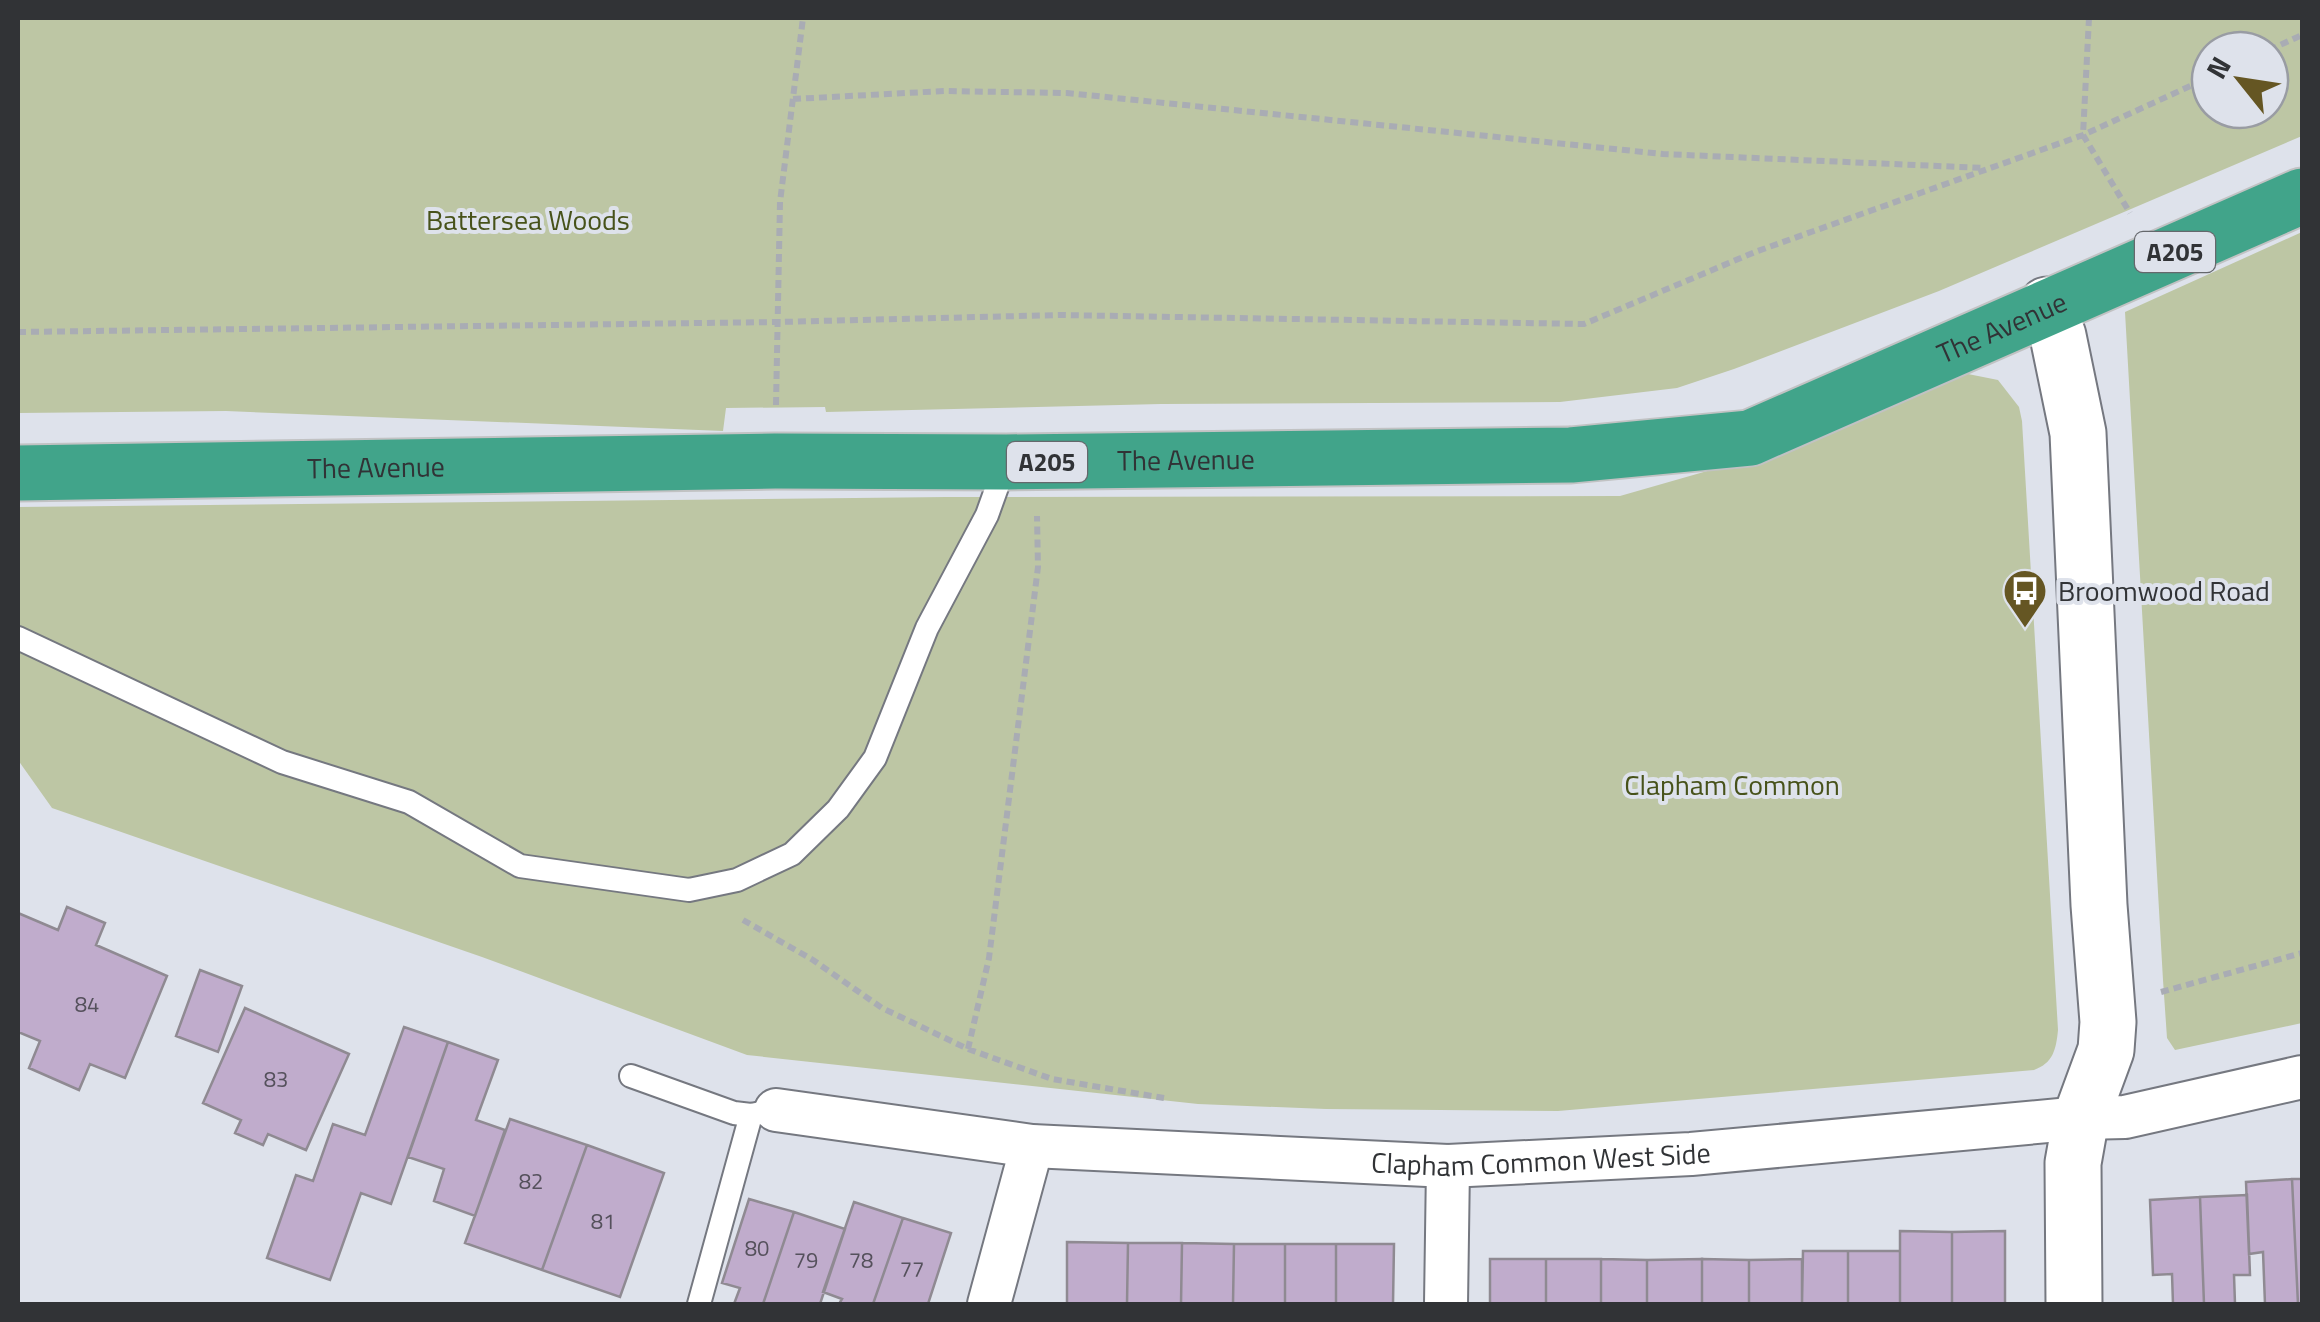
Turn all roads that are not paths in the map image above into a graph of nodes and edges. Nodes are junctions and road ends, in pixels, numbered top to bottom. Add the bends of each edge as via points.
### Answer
1 (2302, 196) edge
2 (2047, 305) junction
3 (1006, 462) junction
4 (18, 473) edge
5 (18, 638) edge
6 (631, 1076) dead end
7 (2302, 1077) edge
8 (763, 1113) junction
9 (2081, 1118) junction
10 (1032, 1146) junction
11 (1448, 1166) junction
12 (699, 1304) edge
13 (990, 1304) edge
14 (1446, 1304) edge
15 (2074, 1304) edge

1 - 2 highway, The Avenue / A205
2 - 3 highway, The Avenue / A205 via 1750,438 1570,455
2 - 9 street via 2078,433 2108,1022 2106,1050
3 - 4 highway, The Avenue / A205
3 - 5 lane via 987,515 927,628 875,758 792,854 737,880 690,890 520,866 410,802 282,762
6 - 8 lane via 734,1113
7 - 9 street, Clapham Common West Side via 2125,1118
8 - 10 street, Clapham Common West Side
8 - 12 lane
9 - 11 street, Clapham Common West Side via 1709,1152
9 - 15 street via 2073,1163
10 - 11 street, Clapham Common West Side
10 - 13 street
11 - 14 street

